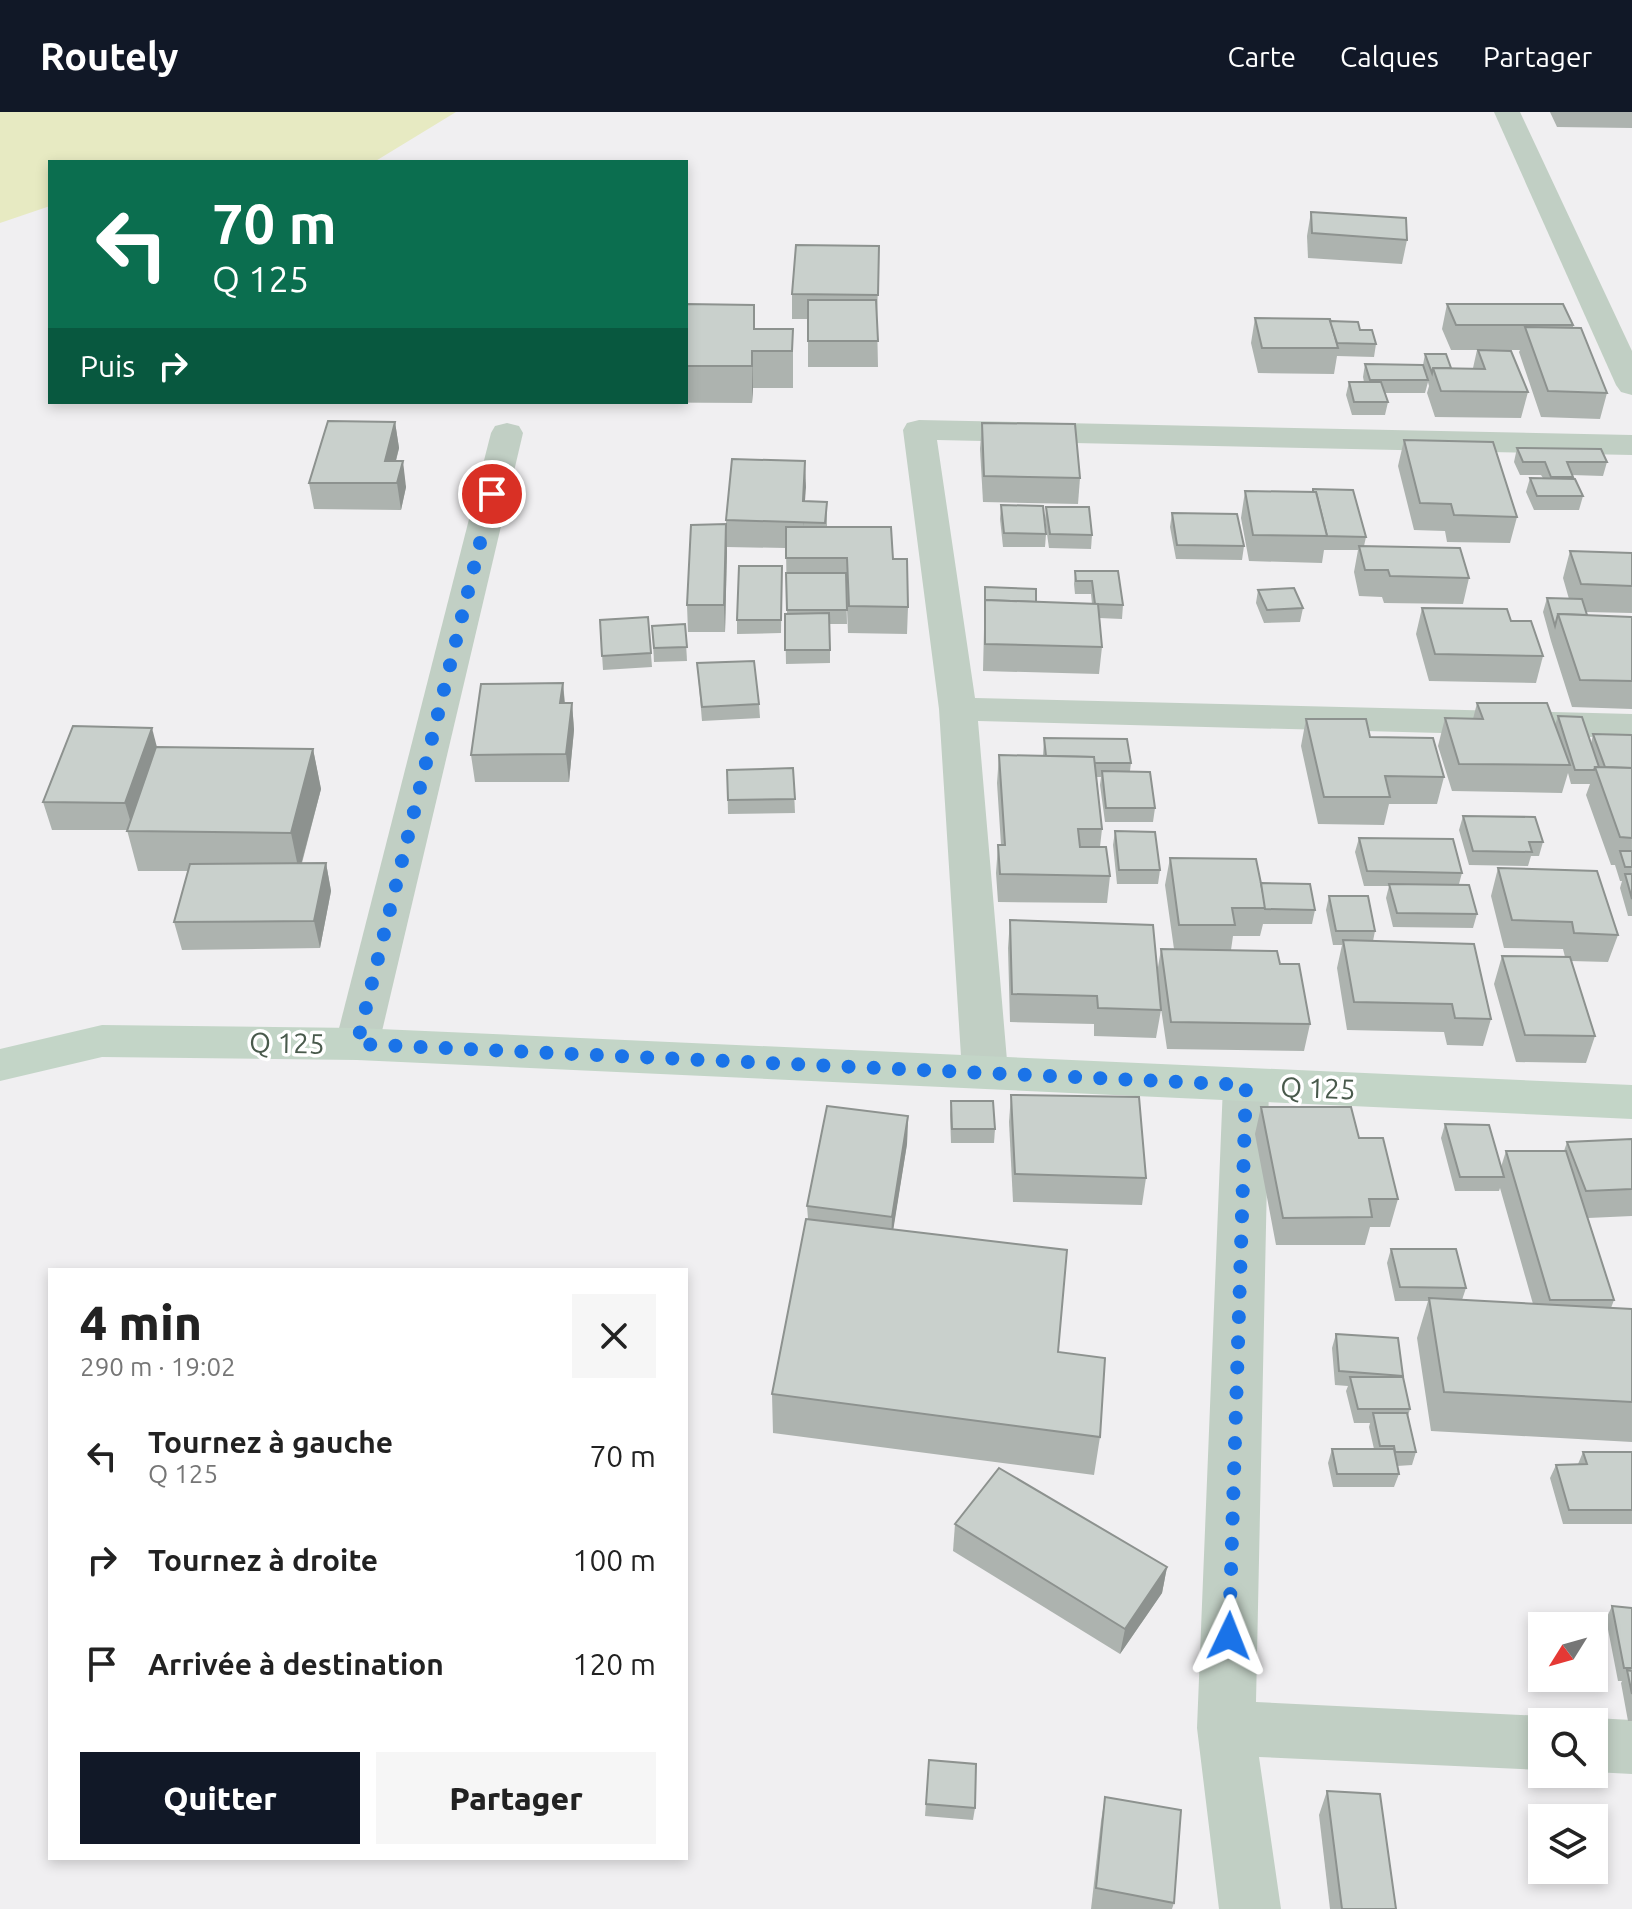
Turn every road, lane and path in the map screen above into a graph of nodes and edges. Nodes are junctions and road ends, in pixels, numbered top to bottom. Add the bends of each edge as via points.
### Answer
1 (1507, 112) edge
2 (1632, 385) edge
3 (507, 433) dead end
4 (1632, 445) edge
5 (958, 709) junction
6 (1632, 726) edge
7 (357, 1044) junction
8 (0, 1065) edge
9 (985, 1072) junction
10 (1246, 1085) junction
11 (1632, 1102) edge
12 (1226, 1728) junction
13 (1528, 1742) edge
14 (1608, 1746) edge
15 (1632, 1747) edge
16 (1250, 1909) edge

1 - 2 street
3 - 7 street
4 - 5 street via 919,430
5 - 6 street
5 - 9 street
7 - 8 street, Q 125 via 102,1041
7 - 9 street, Q 125
9 - 10 street, Q 125
10 - 11 street, Q 125
10 - 12 street
12 - 13 street
12 - 16 street
14 - 15 street

